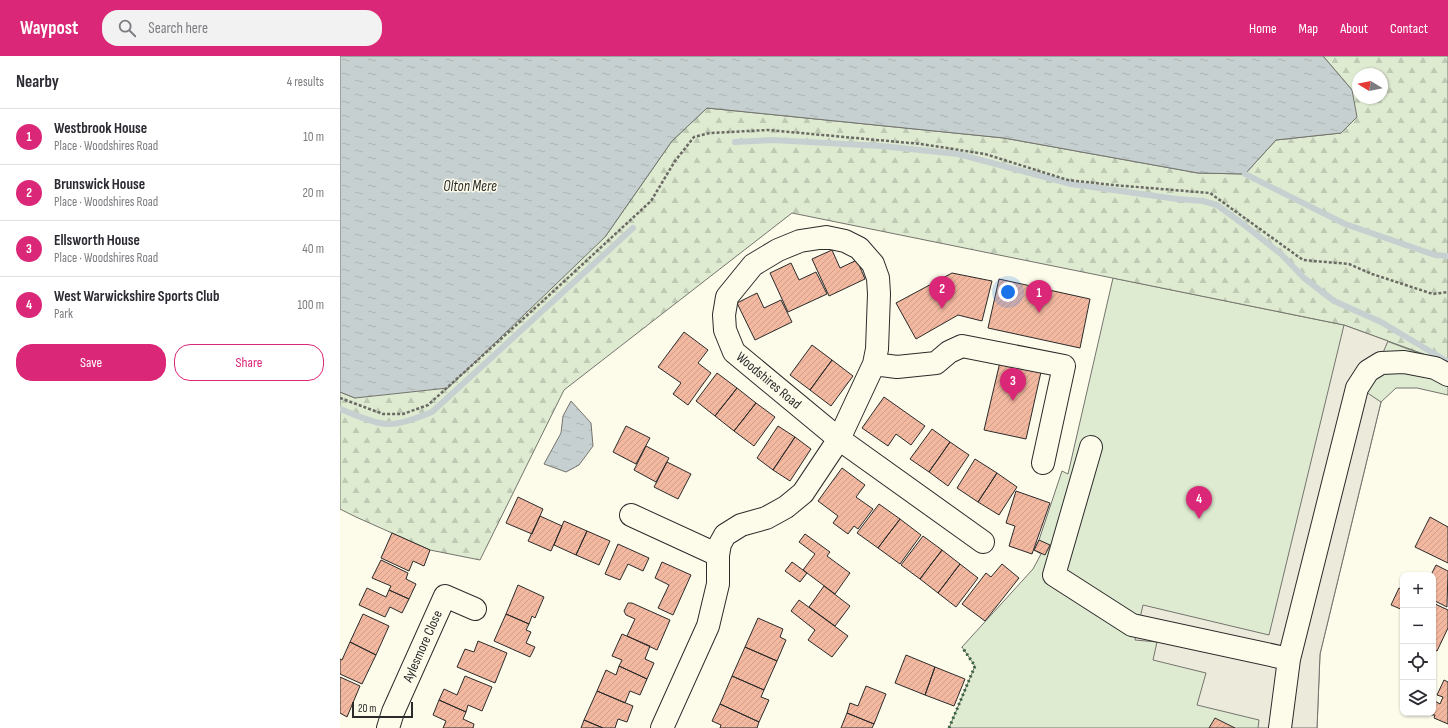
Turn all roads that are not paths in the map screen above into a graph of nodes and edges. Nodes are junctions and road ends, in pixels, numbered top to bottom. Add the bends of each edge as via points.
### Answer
1 (874, 364) junction
2 (1448, 375) edge
3 (839, 439) junction
4 (1090, 447) dead end
5 (1042, 463) dead end
6 (631, 515) dead end
7 (983, 542) dead end
8 (718, 555) junction
9 (475, 609) dead end
10 (1289, 659) junction
11 (388, 728) edge
12 (662, 728) edge
13 (1280, 728) edge

1 - 3 street, Woodshires Road
1 - 3 street, Woodshires Road via 877,349 878,278 873,264 859,248 845,241 826,237 800,241 778,250 753,265 727,297 725,330 734,352
1 - 5 street via 897,367 936,363 949,352 962,346 1064,366
2 - 10 street via 1435,368 1404,362 1381,363 1368,371 1357,388
3 - 7 street, Woodshires Road
3 - 8 street, Woodshires Road via 803,493 786,507 766,518 741,525 726,535 720,544
4 - 10 street via 1054,575 1132,625
6 - 8 street
8 - 12 street, Woodshires Road via 718,584 708,626
9 - 11 street, Aylesmore Close via 445,596
10 - 13 street

